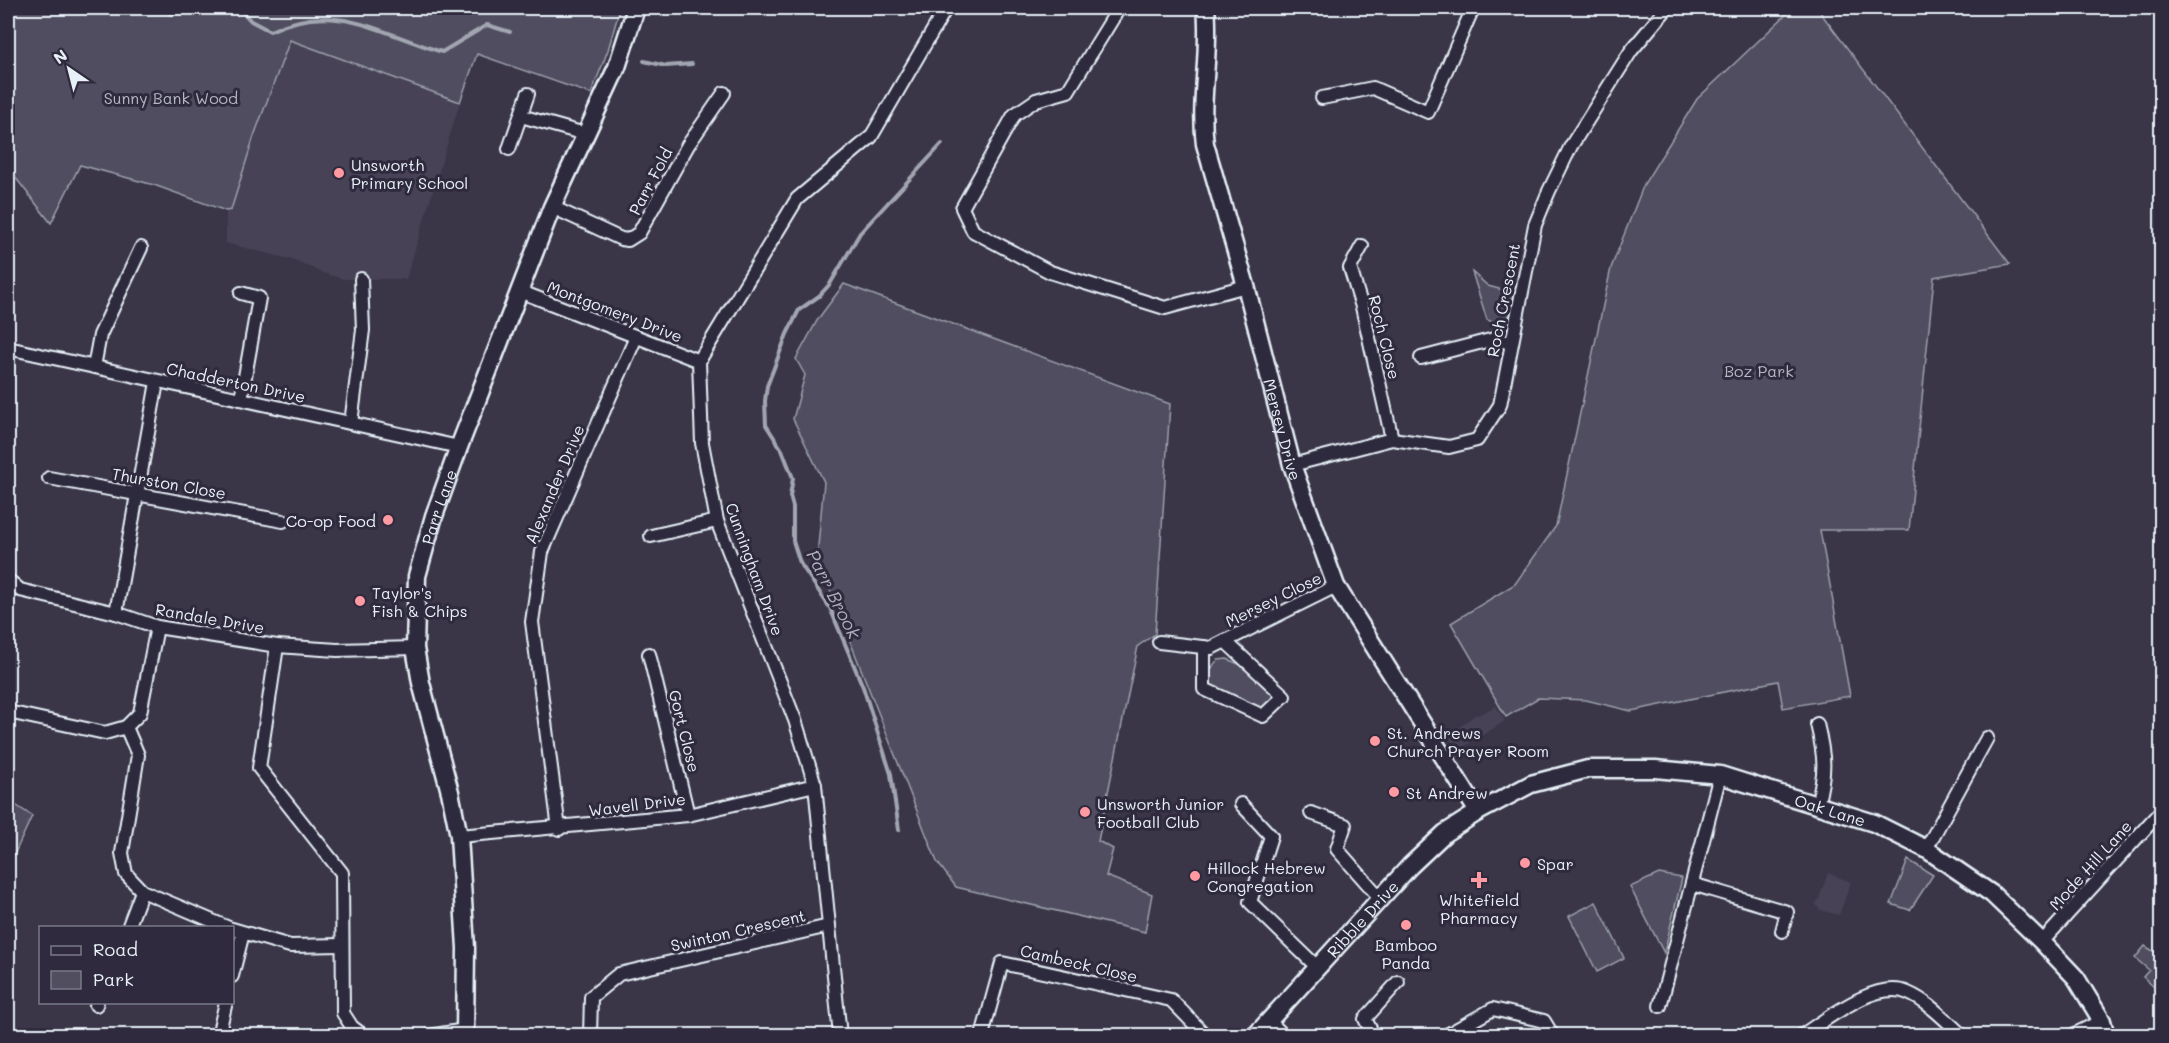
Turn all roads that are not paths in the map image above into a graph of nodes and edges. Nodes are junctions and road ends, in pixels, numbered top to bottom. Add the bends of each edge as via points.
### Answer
1 (636, 8) edge
2 (945, 8) edge
3 (1119, 8) edge
4 (1206, 8) edge
5 (1473, 8) edge
6 (1667, 8) edge
7 (724, 93) dead end
8 (528, 94) dead end
9 (1322, 98) dead end
10 (521, 116) junction
11 (585, 134) junction
12 (509, 149) dead end
13 (552, 207) junction
14 (1362, 246) dead end
15 (141, 248) dead end
16 (361, 279) dead end
17 (1246, 286) junction
18 (519, 291) junction
19 (241, 294) dead end
20 (636, 337) junction
21 (1511, 343) junction
22 (8, 348) edge
23 (1421, 358) dead end
24 (699, 361) junction
25 (94, 367) junction
26 (157, 382) junction
27 (241, 399) junction
28 (351, 423) junction
29 (1392, 439) junction
30 (459, 447) junction
31 (1292, 465) junction
32 (49, 478) dead end
33 (137, 494) junction
34 (283, 521) dead end
35 (717, 521) junction
36 (651, 536) dead end
37 (8, 580) edge
38 (1336, 586) junction
39 (116, 613) junction
40 (157, 627) junction
41 (1225, 641) junction
42 (1159, 642) dead end
43 (277, 646) junction
44 (1204, 647) junction
45 (415, 648) junction
46 (649, 654) dead end
47 (8, 712) edge
48 (1817, 724) dead end
49 (126, 727) junction
50 (1987, 738) dead end
51 (1720, 775) junction
52 (815, 785) junction
53 (1241, 804) dead end
54 (1817, 806) junction
55 (2162, 810) edge
56 (1478, 812) junction
57 (1311, 813) dead end
58 (688, 815) junction
59 (559, 829) junction
60 (459, 836) junction
61 (1926, 849) junction
62 (1692, 884) junction
63 (142, 891) junction
64 (1381, 898) junction
65 (128, 926) edge
66 (225, 926) edge
67 (829, 926) junction
68 (235, 930) edge
69 (1782, 931) dead end
70 (2042, 942) junction
71 (234, 945) edge
72 (342, 945) junction
73 (1317, 968) junction
74 (1398, 982) dead end
75 (226, 1004) edge
76 (1660, 1006) dead end
77 (1269, 1021) junction
78 (2104, 1028) edge
79 (983, 1032) dead end
80 (465, 1033) edge
81 (218, 1035) edge
82 (364, 1035) edge
83 (429, 1035) edge
84 (590, 1035) edge
85 (840, 1035) edge
86 (1206, 1035) edge
87 (1255, 1035) edge
88 (1284, 1035) edge
89 (1374, 1035) edge
90 (1445, 1035) edge
91 (1553, 1035) edge
92 (1800, 1035) edge
93 (1963, 1035) edge
94 (2071, 1035) edge

1 - 11 street, Parr Lane via 617,67
2 - 24 street via 871,137 797,199
3 - 17 street via 1068,91 1036,100 1014,115 962,208 973,231 1050,272 1165,308
4 - 17 street, Mersey Drive via 1209,32 1202,101 1205,144
5 - 9 street via 1428,112 1373,88
6 - 21 street, Roch Crescent via 1632,51 1570,146 1549,190 1535,225
7 - 13 street, Parr Fold via 688,145 639,233 628,240 621,239
8 - 10 street
10 - 11 street
10 - 12 street
11 - 13 street, Parr Lane
13 - 18 street, Parr Lane
14 - 29 street, Roch Close via 1350,268
15 - 25 street via 100,335
16 - 28 street via 363,330
17 - 31 street, Mersey Drive
18 - 20 street, Montgomery Drive
18 - 30 street, Parr Lane
19 - 27 street via 259,298
20 - 24 street, Montgomery Drive
20 - 59 street, Alexander Drive via 542,552 532,622
21 - 23 street via 1494,339
21 - 29 street, Roch Crescent via 1500,405 1478,440 1449,447
22 - 25 street, Chadderton Drive
24 - 35 street, Cunningham Drive via 702,443
25 - 26 street, Chadderton Drive
26 - 27 street, Chadderton Drive
26 - 33 street
27 - 28 street, Chadderton Drive
28 - 30 street, Chadderton Drive
29 - 31 street, Roch Crescent
30 - 45 street, Parr Lane via 417,576
31 - 38 street, Mersey Drive
32 - 33 street, Thurston Close
33 - 34 street, Thurston Close
33 - 39 street
35 - 36 street
35 - 52 street, Cunningham Drive via 795,720
37 - 39 street, Randale Drive via 20,591
38 - 41 street, Mersey Close
38 - 56 street, Mersey Drive
39 - 40 street, Randale Drive
40 - 43 street, Randale Drive
40 - 49 street via 140,713
41 - 44 street, Mersey Close
41 - 44 street, Mersey Close via 1284,696 1263,716 1204,690
42 - 44 street, Mersey Close
43 - 45 street, Randale Drive via 337,650
43 - 72 street via 259,768 342,873
45 - 60 street, Parr Lane via 420,683
46 - 58 street, Gort Close
47 - 49 street via 105,733
48 - 54 street via 1825,755 1825,775
49 - 63 street via 138,755 122,853 126,874
50 - 61 street
51 - 54 street, Oak Lane
51 - 56 street, Oak Lane via 1655,769 1588,769 1531,784
51 - 62 street
52 - 58 street, Wavell Drive
52 - 67 street, Cunningham Drive
53 - 73 street via 1271,836 1250,902
54 - 61 street, Oak Lane via 1874,823
55 - 70 street, Mode Hill Lane
56 - 64 street, Ribble Drive via 1445,833
57 - 64 street via 1345,825 1337,849
58 - 59 street, Wavell Drive
59 - 60 street, Wavell Drive
60 - 80 street, Parr Lane via 466,948
61 - 70 street, Oak Lane via 1992,894
62 - 69 street via 1788,912
62 - 76 street
63 - 65 street
63 - 66 street
64 - 73 street, Ribble Drive
67 - 84 street, Swinton Crescent via 619,974 591,997
67 - 85 street, Swinton Crescent
68 - 71 street
68 - 72 street via 290,946
70 - 78 street, Oak Lane via 2076,978
72 - 82 street via 343,1012 352,1027
73 - 77 street, Ribble Drive
74 - 89 street via 1365,1018
75 - 81 street
77 - 87 street, Ribble Drive
77 - 88 street
78 - 94 street
79 - 86 street, Cambeck Close via 1002,963 1171,1000
80 - 83 street
90 - 91 street via 1493,1009 1544,1021
92 - 93 street via 1878,991 1907,992

